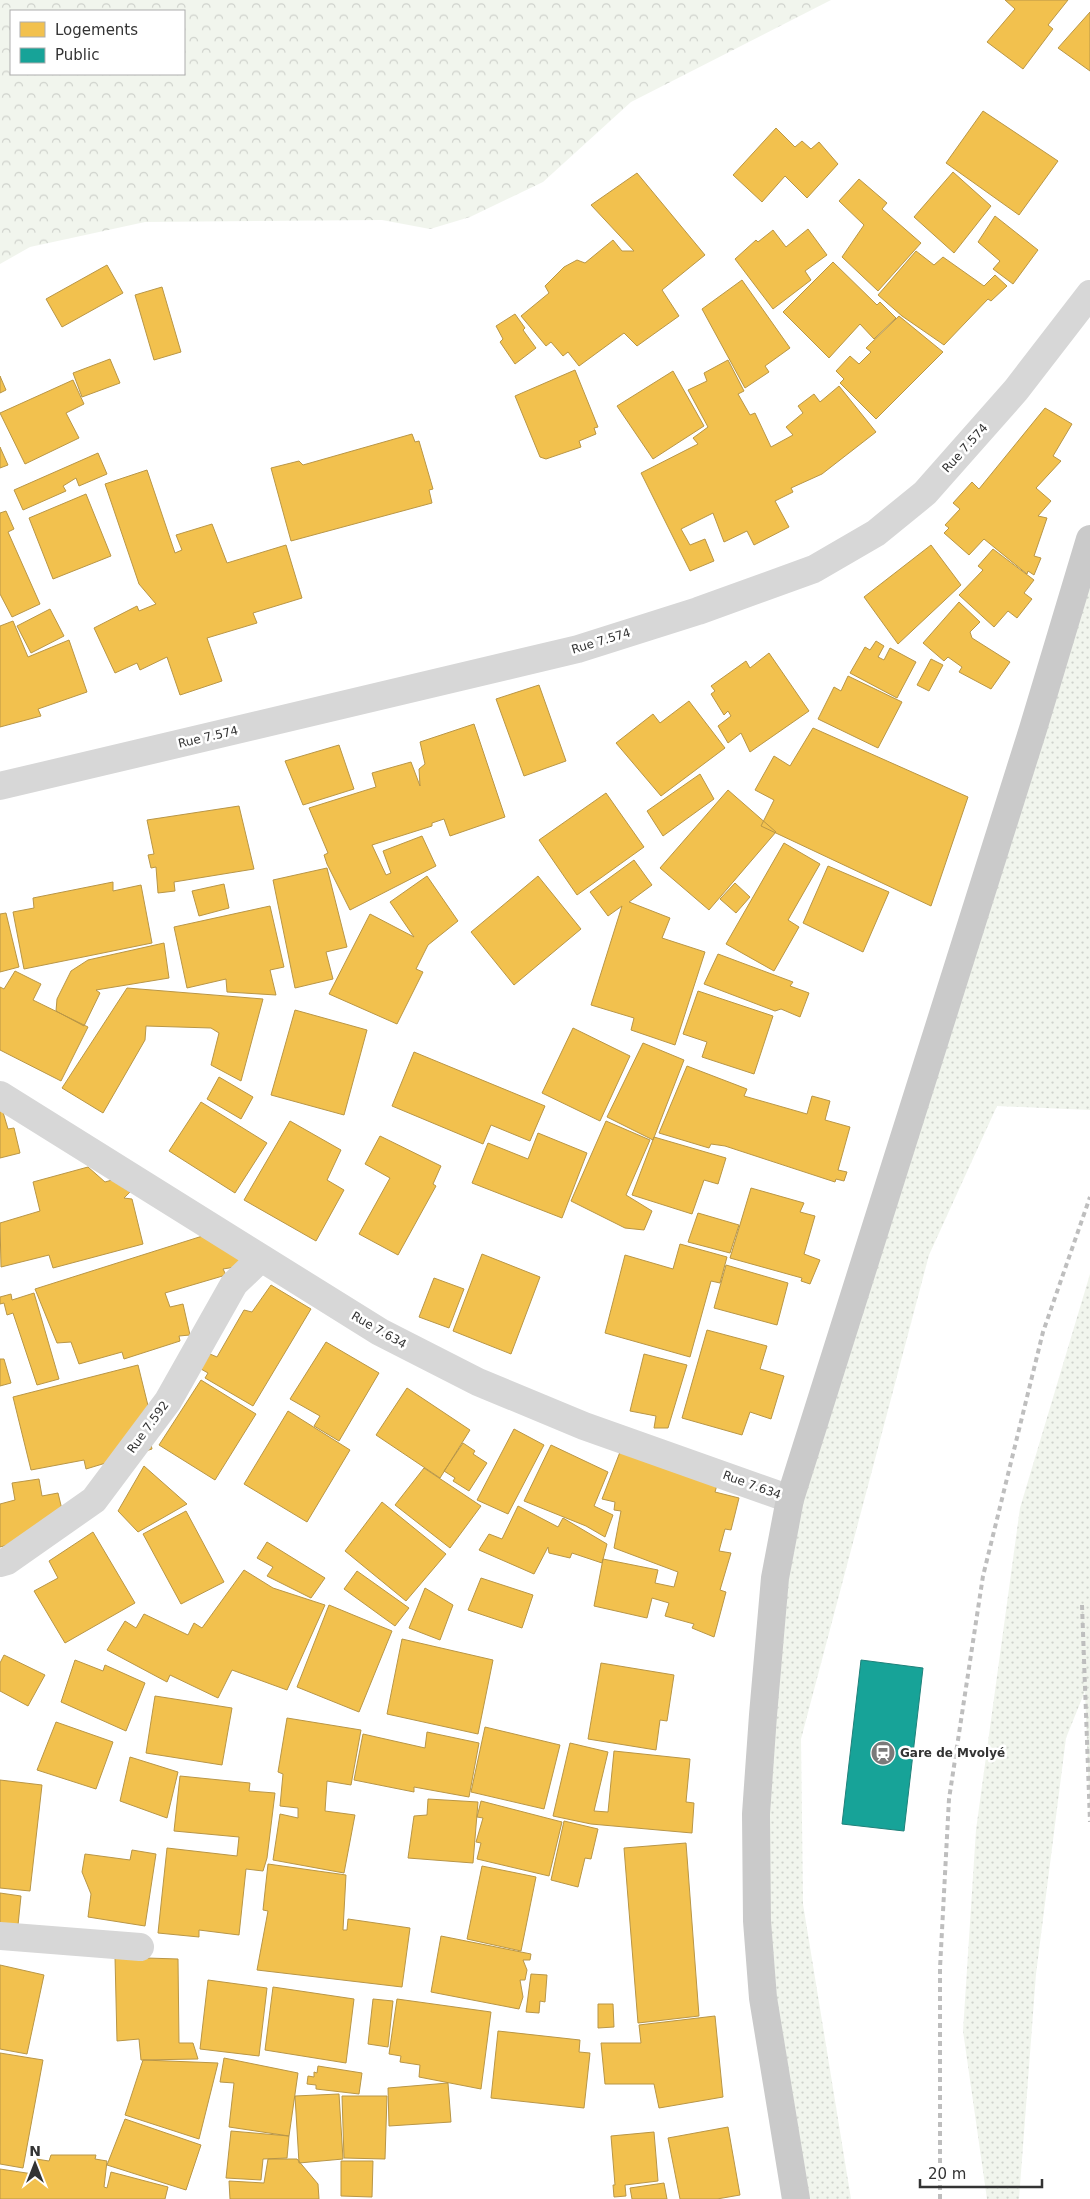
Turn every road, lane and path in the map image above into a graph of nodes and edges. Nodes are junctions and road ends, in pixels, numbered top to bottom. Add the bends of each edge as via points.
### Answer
1 (1090, 294) edge
2 (1090, 539) edge
3 (0, 786) edge
4 (0, 1096) edge
5 (260, 1258) junction
6 (790, 1499) junction
7 (0, 1563) edge
8 (0, 1936) edge
9 (140, 1946) dead end
10 (796, 2199) edge

1 - 3 street, Rue 7.574 via 1016,390 925,493 876,533 814,569 698,611 578,649
2 - 6 main road
4 - 5 street, Rue 7.634
5 - 6 street, Rue 7.634 via 380,1332 478,1382 584,1426
5 - 7 street, Rue 7.592 via 234,1284 168,1401 94,1500
6 - 10 main road via 775,1578 756,1814 757,1912 763,1998
8 - 9 street

